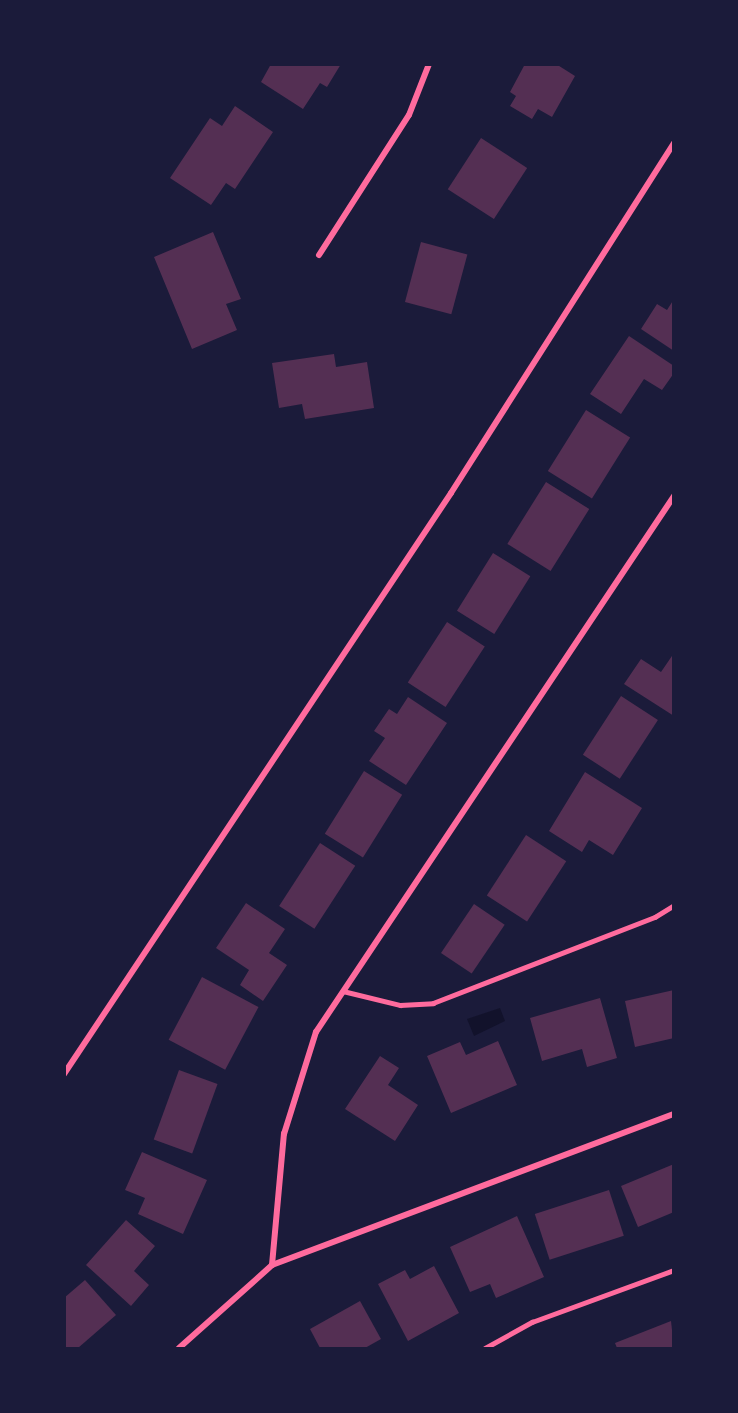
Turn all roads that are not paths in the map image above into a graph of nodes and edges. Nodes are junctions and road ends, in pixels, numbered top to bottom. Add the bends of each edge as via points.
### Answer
1 (429, 64) edge
2 (674, 143) edge
3 (319, 255) dead end
4 (674, 496) edge
5 (674, 905) edge
6 (343, 991) junction
7 (64, 1074) edge
8 (674, 1114) edge
9 (272, 1265) junction
10 (674, 1270) edge
11 (179, 1348) edge
12 (485, 1348) edge

1 - 3 street via 403,124
2 - 7 street via 451,493
4 - 6 street
5 - 6 lane via 655,917 433,1003 400,1005
6 - 9 street via 316,1032 284,1134
8 - 9 street
9 - 11 street
10 - 12 lane via 532,1322

